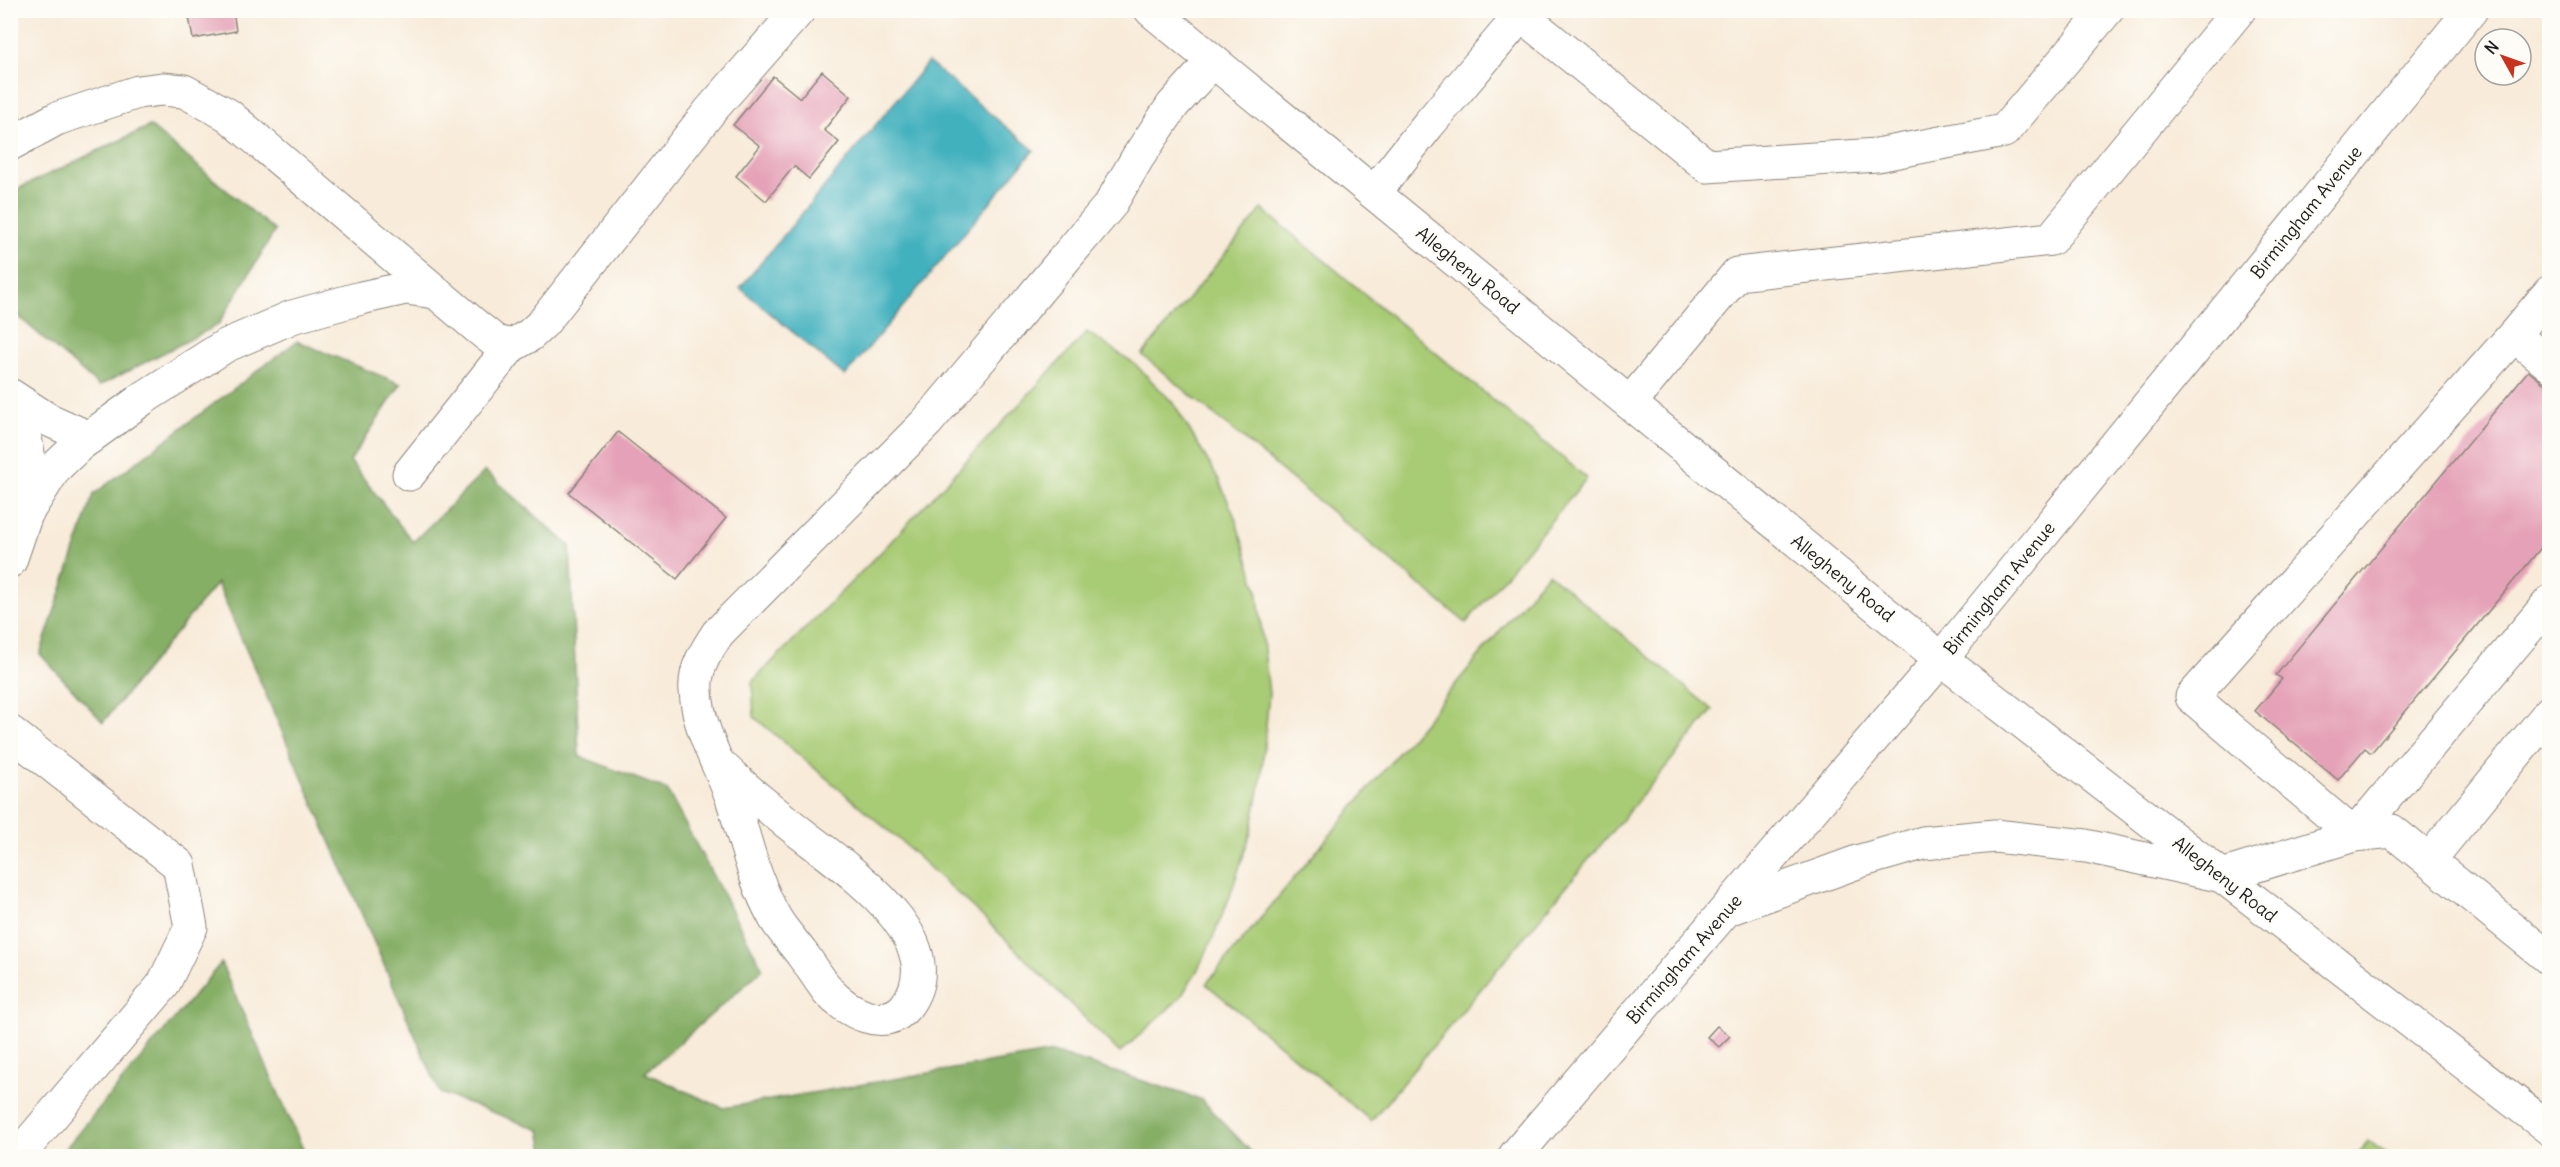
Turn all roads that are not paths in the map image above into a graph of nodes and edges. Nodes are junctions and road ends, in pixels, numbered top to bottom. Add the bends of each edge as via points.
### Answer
1 (799, 10) edge
2 (1151, 10) edge
3 (2107, 10) edge
4 (2239, 10) edge
5 (2471, 10) edge
6 (1519, 13) edge
7 (1213, 61) junction
8 (10, 144) edge
9 (1374, 193) junction
10 (435, 292) junction
11 (2545, 308) edge
12 (2514, 335) junction
13 (511, 346) junction
14 (2550, 365) edge
15 (10, 395) edge
16 (1630, 403) junction
17 (10, 404) edge
18 (89, 438) junction
19 (409, 474) dead end
20 (26, 514) junction
21 (10, 561) edge
22 (2550, 602) edge
23 (1941, 659) junction
24 (2550, 712) edge
25 (10, 732) edge
26 (719, 764) junction
27 (2354, 836) junction
28 (2430, 859) junction
29 (2222, 876) junction
30 (1726, 910) junction
31 (2550, 959) edge
32 (2550, 1129) edge
33 (10, 1152) edge
34 (1515, 1156) edge

1 - 13 main road via 710,111 543,323
2 - 7 main road, Allegheny Road
3 - 6 main road via 2004,132 1877,155 1707,166
4 - 16 main road via 2051,239 1737,274
5 - 23 main road, Birmingham Avenue
6 - 9 main road
7 - 9 main road, Allegheny Road
7 - 26 main road via 1173,105 1110,206 927,422 718,633 700,661 695,690 701,722
8 - 10 main road via 56,118 138,92 184,91 228,115
9 - 16 main road, Allegheny Road
10 - 13 main road via 496,342
10 - 18 main road via 406,288 292,317 225,346
11 - 12 main road
12 - 14 main road
12 - 27 main road via 2192,697
13 - 19 main road
15 - 18 main road via 47,419
16 - 23 main road, Allegheny Road
17 - 20 main road via 30,454
18 - 20 main road via 55,468
20 - 21 main road
22 - 27 main road
23 - 29 main road, Allegheny Road
23 - 30 main road, Birmingham Avenue
24 - 28 main road
25 - 33 main road via 179,865 191,927 163,985 22,1151
26 - 26 main road via 744,842 775,918 829,992 856,1013 888,1019 899,1013 913,993 917,964 916,952 898,920 877,893
27 - 28 main road via 2392,831
27 - 29 main road
28 - 31 main road
29 - 30 main road via 2086,846 1995,836 1923,843 1860,861
29 - 32 main road, Allegheny Road
30 - 34 main road, Birmingham Avenue

